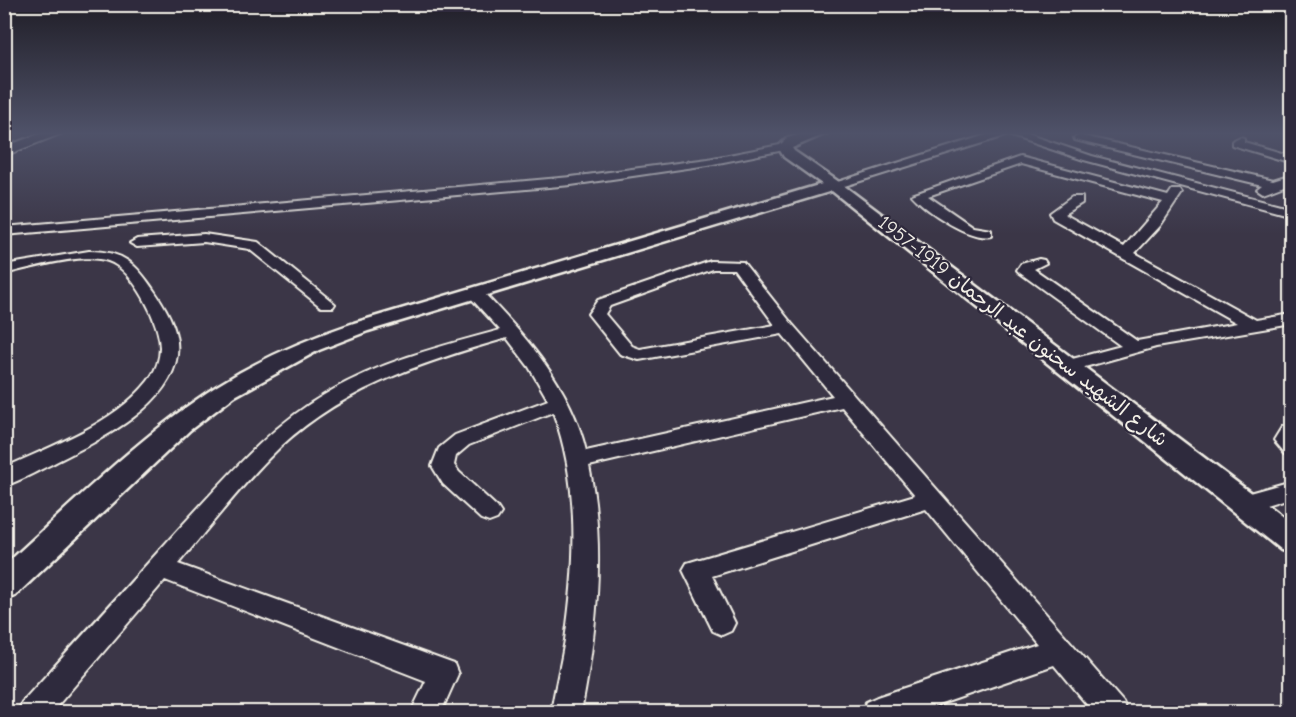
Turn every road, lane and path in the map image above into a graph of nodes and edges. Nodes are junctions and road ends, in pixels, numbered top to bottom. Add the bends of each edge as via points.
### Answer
1 (676, 166) edge
2 (807, 166) edge
3 (895, 166) edge
4 (1001, 166) edge
5 (1044, 166) edge
6 (1124, 166) edge
7 (1200, 166) edge
8 (1292, 177) edge
9 (1185, 183) junction
10 (1274, 184) junction
11 (834, 185) junction
12 (1245, 198) junction
13 (1077, 200) dead end
14 (1170, 200) junction
15 (1292, 212) edge
16 (165, 217) junction
17 (4, 231) edge
18 (986, 232) dead end
19 (137, 243) junction
20 (1126, 254) junction
21 (114, 258) junction
22 (1039, 263) dead end
23 (4, 270) edge
24 (475, 293) junction
25 (327, 304) dead end
26 (1292, 319) edge
27 (1253, 325) junction
28 (786, 327) junction
29 (511, 332) junction
30 (1134, 347) junction
31 (1067, 366) junction
32 (847, 399) junction
33 (559, 403) junction
34 (578, 461) junction
35 (4, 478) edge
36 (1292, 489) edge
37 (932, 500) junction
38 (1243, 503) junction
39 (489, 513) dead end
40 (1292, 541) edge
41 (158, 567) junction
42 (4, 586) edge
43 (722, 623) dead end
44 (1059, 650) junction
45 (33, 712) edge
46 (426, 712) edge
47 (566, 712) edge
48 (877, 712) edge
49 (1112, 712) edge

1 - 16 street via 571,181
2 - 11 street, شارع الشهيد سحنون عبد الرحمان 1919-1957
3 - 11 street
4 - 18 street via 918,195 969,230
5 - 14 street
6 - 9 street
7 - 10 street
8 - 10 street
9 - 12 street
9 - 14 street
10 - 12 street
11 - 24 street
11 - 31 street, شارع الشهيد سحنون عبد الرحمان 1919-1957
12 - 15 street
13 - 20 street via 1058,216
14 - 20 street
16 - 17 street
16 - 19 street
19 - 21 street
19 - 25 street via 204,238 253,244
20 - 27 street
21 - 23 street via 76,257
21 - 35 street via 136,275 163,321 170,345 166,366 133,408
22 - 30 street via 1025,270
24 - 29 street
24 - 42 street via 311,345 227,391 181,424
26 - 27 street
27 - 30 street
28 - 28 street via 738,265 725,263 604,303 596,314 626,350 639,355
28 - 32 street
29 - 33 street
29 - 41 street via 414,360 334,397 261,453
30 - 31 street
31 - 38 street, شارع الشهيد سحنون عبد الرحمان 1919-1957
32 - 34 street
32 - 37 street
33 - 34 street
33 - 39 street via 462,440 446,453 443,466 451,478
34 - 47 street via 584,522 583,599
36 - 38 street
37 - 43 street via 696,570
37 - 44 street
38 - 40 street, شارع الشهيد سحنون عبد الرحمان 1919-1957
41 - 45 street
41 - 46 street via 444,674
44 - 48 street
44 - 49 street

